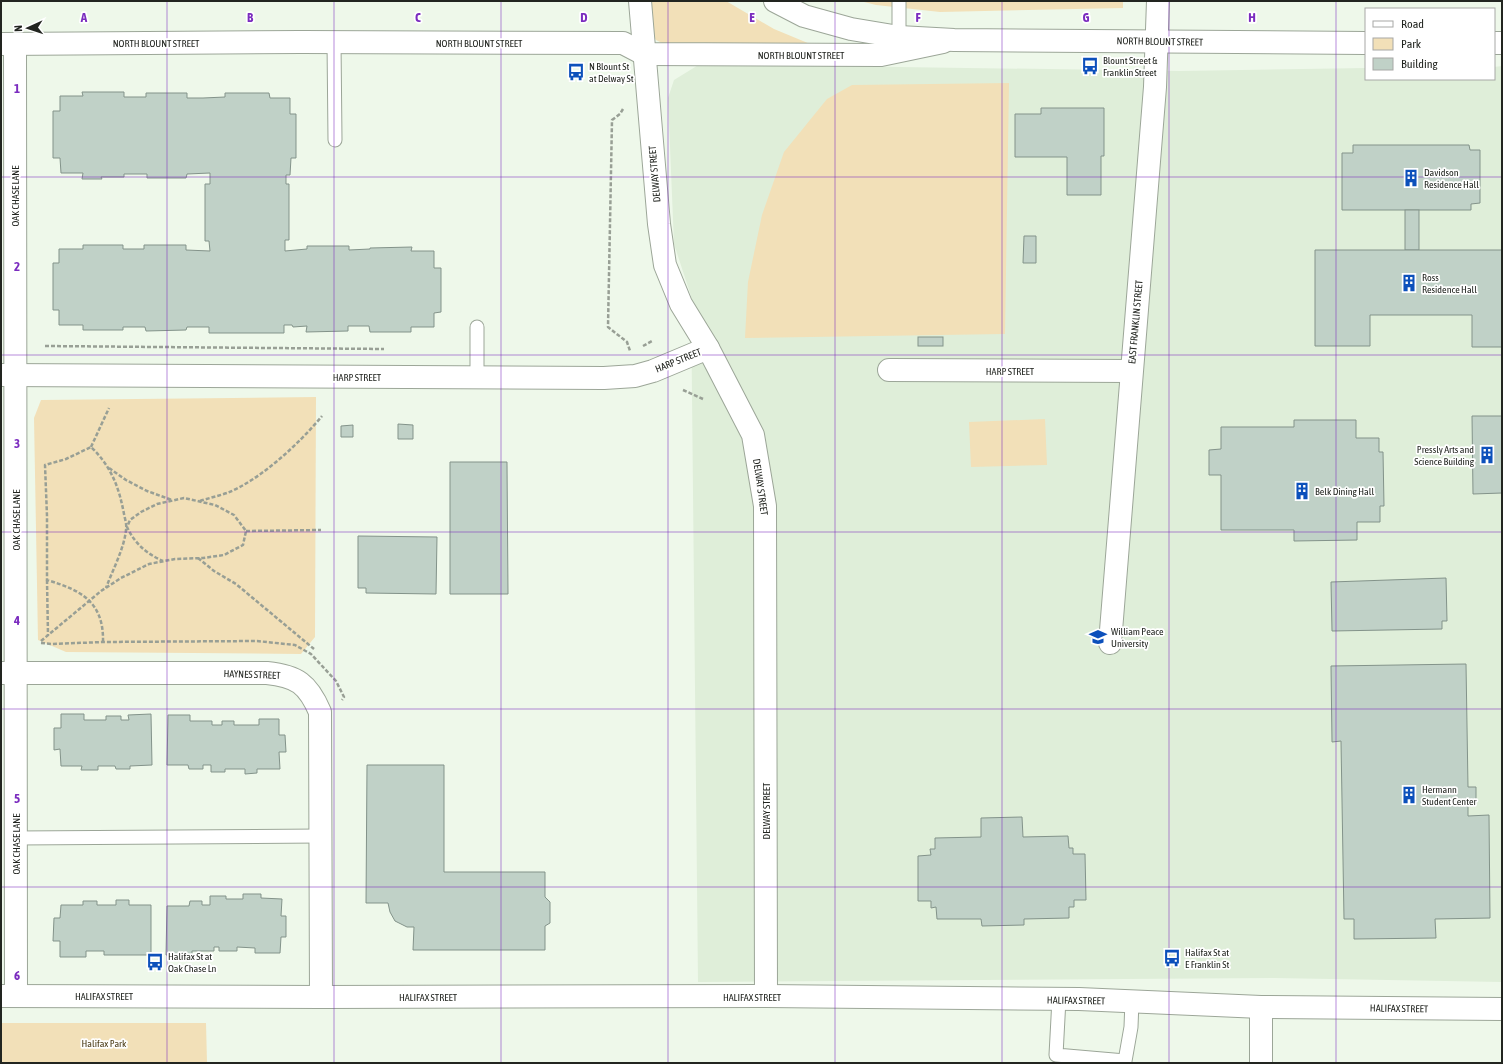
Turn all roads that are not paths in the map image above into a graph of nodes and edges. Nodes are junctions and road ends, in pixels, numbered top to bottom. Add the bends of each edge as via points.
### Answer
1 (640, 1) edge
2 (775, 1) edge
3 (899, 1) edge
4 (1158, 1) edge
5 (1157, 41) junction
6 (334, 42) junction
7 (1365, 42) edge
8 (8, 44) edge
9 (899, 45) junction
10 (644, 54) junction
11 (335, 140) dead end
12 (477, 328) dead end
13 (708, 348) junction
14 (889, 370) dead end
15 (1131, 371) junction
16 (8, 375) edge
17 (476, 377) junction
18 (1110, 643) dead end
19 (8, 673) edge
20 (321, 836) junction
21 (16, 838) junction
22 (8, 996) edge
23 (766, 996) junction
24 (321, 997) junction
25 (1059, 999) junction
26 (1132, 1001) junction
27 (1261, 1007) junction
28 (1502, 1009) edge
29 (1261, 1063) edge

1 - 10 street, DELWAY STREET
2 - 9 street, NORTH BLOUNT STREET via 804,16
3 - 9 lane
4 - 5 street, EAST FRANKLIN STREET
5 - 7 street, NORTH BLOUNT STREET
5 - 9 street, NORTH BLOUNT STREET via 954,40
5 - 15 street, EAST FRANKLIN STREET
6 - 8 street, NORTH BLOUNT STREET
6 - 10 street, NORTH BLOUNT STREET via 623,43
6 - 11 lane
8 - 16 street, OAK CHASE LANE
9 - 10 street, NORTH BLOUNT STREET via 881,55
10 - 13 street, DELWAY STREET via 665,266 681,304
12 - 17 lane
13 - 17 street, HARP STREET via 635,376
13 - 23 street, DELWAY STREET via 753,435 765,506
14 - 15 street, HARP STREET
15 - 18 street, EAST FRANKLIN STREET
16 - 17 street, HARP STREET
16 - 19 street, OAK CHASE LANE
19 - 20 street, HAYNES STREET via 267,673 284,674 299,681 313,695 320,712
19 - 21 street, OAK CHASE LANE
20 - 21 lane
20 - 24 street, HAYNES STREET
21 - 22 street, OAK CHASE LANE
22 - 24 street, HALIFAX STREET
23 - 24 street, HALIFAX STREET
23 - 25 street, HALIFAX STREET
25 - 26 street, HALIFAX STREET
25 - 26 lane via 1056,1055 1125,1061 1131,1027
26 - 27 street, HALIFAX STREET
27 - 28 street, HALIFAX STREET
27 - 29 street

